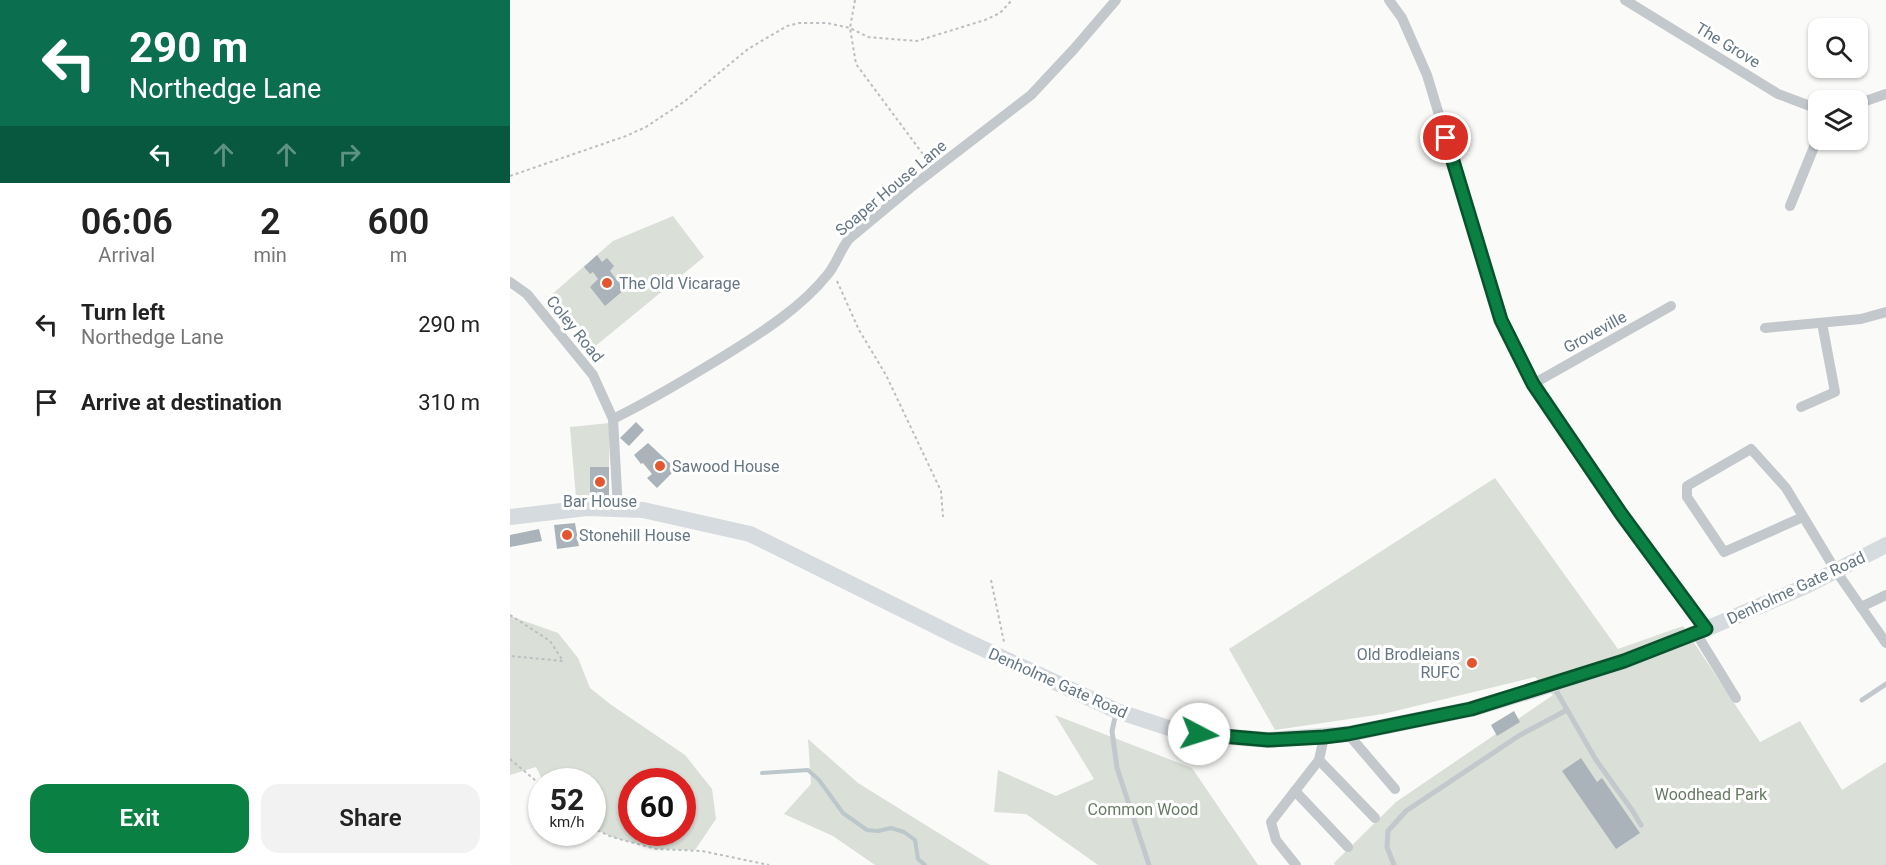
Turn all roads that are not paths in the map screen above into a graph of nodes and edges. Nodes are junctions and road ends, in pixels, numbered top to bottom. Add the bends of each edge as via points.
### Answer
1 (1116, 0) edge
2 (1389, 0) edge
3 (1625, 0) edge
4 (1886, 94) edge
5 (1868, 100) edge
6 (1808, 105) edge
7 (1813, 150) edge
8 (1790, 206) dead end
9 (510, 282) edge
10 (1671, 306) dead end
11 (1886, 312) edge
12 (1822, 323) junction
13 (1765, 328) dead end
14 (1533, 384) junction
15 (1802, 407) dead end
16 (613, 419) junction
17 (618, 510) junction
18 (510, 517) edge
19 (1803, 517) junction
20 (1886, 545) edge
21 (1836, 571) junction
22 (1886, 595) edge
23 (1861, 608) junction
24 (1701, 631) junction
25 (1886, 643) edge
26 (1552, 684) junction
27 (1886, 684) edge
28 (1736, 698) dead end
29 (1862, 700) dead end
30 (1567, 710) junction
31 (1117, 711) junction
32 (1348, 734) junction
33 (1324, 737) junction
34 (1319, 760) junction
35 (1395, 789) dead end
36 (1295, 791) junction
37 (1375, 818) dead end
38 (1641, 825) dead end
39 (1348, 847) dead end
40 (1149, 865) edge
41 (1296, 865) edge
42 (1394, 865) edge

1 - 16 street, Soaper House Lane via 1030,95 849,239 829,273 798,304 691,378
2 - 14 street via 1402,18 1427,75 1497,310
3 - 6 street, The Grove via 1779,94
4 - 5 street
7 - 8 street
9 - 16 street, Coley Road via 527,294 593,375
10 - 14 street, Groveville
11 - 12 street
12 - 13 street
12 - 15 street via 1835,392
14 - 24 street
16 - 17 street, Coley Road
17 - 18 main road, Denholme Gate Road via 587,508
17 - 31 main road, Denholme Gate Road via 643,510 750,534
19 - 19 street via 1724,552 1687,497 1687,486 1751,449 1786,488
19 - 21 street
20 - 21 main road, Denholme Gate Road
21 - 23 street
21 - 24 main road, Denholme Gate Road
22 - 23 street
23 - 25 street
24 - 26 main road, Denholme Gate Road
24 - 28 street
26 - 30 lane
26 - 32 main road, Denholme Gate Road via 1471,709
27 - 29 lane
30 - 38 lane
30 - 42 lane via 1520,735 1406,812 1388,831 1387,847
31 - 33 main road, Denholme Gate Road via 1184,733 1268,740
31 - 40 lane via 1112,731 1117,768
32 - 33 main road, Denholme Gate Road
32 - 35 street
33 - 34 street
34 - 36 street
34 - 37 street
36 - 39 street
36 - 41 street via 1271,822 1276,840

